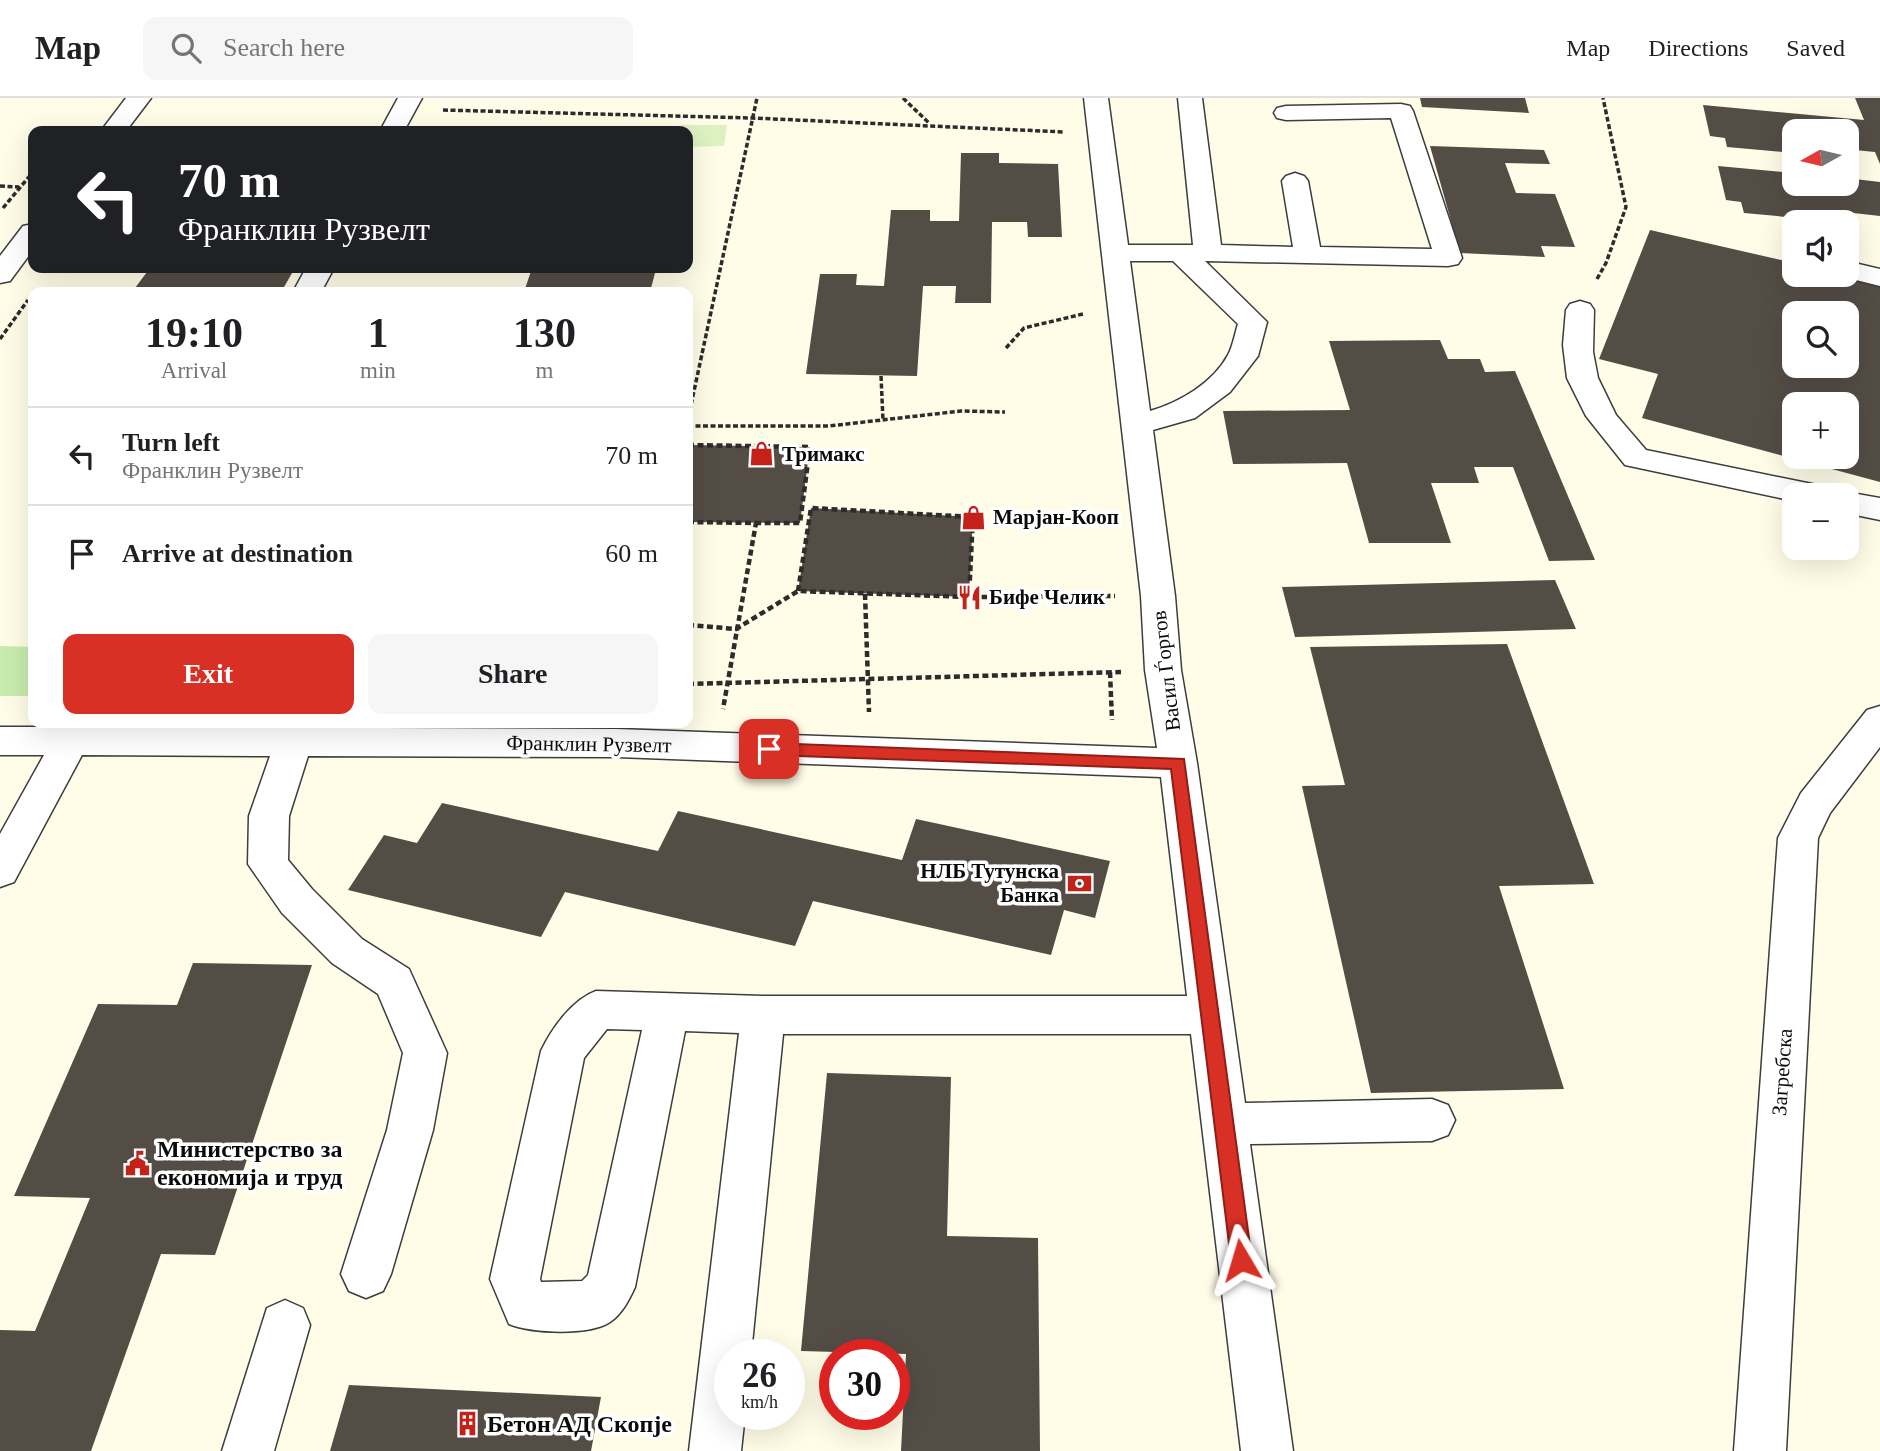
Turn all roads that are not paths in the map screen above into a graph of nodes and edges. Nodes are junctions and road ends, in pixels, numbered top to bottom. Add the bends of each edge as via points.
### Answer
1 (139, 98) edge
2 (1190, 98) edge
3 (407, 104) edge
4 (1286, 113) dead end
5 (1098, 116) edge
6 (117, 126) edge
7 (396, 126) edge
8 (1295, 181) dead end
9 (28, 239) edge
10 (1115, 253) junction
11 (1194, 253) junction
12 (1308, 257) junction
13 (1859, 272) edge
14 (0, 275) edge
15 (1880, 278) edge
16 (1580, 310) road end
17 (1136, 425) junction
18 (1782, 488) edge
19 (1859, 505) edge
20 (1880, 509) edge
21 (1880, 720) edge
22 (75, 733) edge
23 (0, 741) edge
24 (294, 741) junction
25 (1178, 764) junction
26 (0, 871) edge
27 (667, 1013) junction
28 (1210, 1015) junction
29 (763, 1016) junction
30 (1432, 1121) dead end
31 (1223, 1124) junction
32 (366, 1274) dead end
33 (285, 1325) dead end
34 (247, 1451) edge
35 (715, 1451) edge
36 (1267, 1451) edge
37 (1760, 1451) edge

1 - 6 street
2 - 11 street
3 - 7 street
4 - 12 street via 1402,111 1448,258
5 - 10 street, Васил Ѓоргов
8 - 12 street
9 - 14 street
10 - 11 street
10 - 17 street, Васил Ѓоргов
11 - 12 street
11 - 17 street via 1253,322 1244,356 1219,386 1184,411
13 - 15 street
16 - 18 street via 1579,365 1597,409 1619,443 1636,458
17 - 25 street, Васил Ѓоргов
19 - 20 street
21 - 37 street, Загребска via 1815,804 1798,838
22 - 23 street, Франклин Рузвелт
22 - 24 street, Франклин Рузвелт
22 - 26 street
24 - 25 street, Франклин Рузвелт via 617,743
24 - 32 street via 269,816 268,864 347,951 394,982 425,1053 410,1130
25 - 28 street, Васил Ѓоргов
27 - 27 street via 596,1010 564,1051 515,1279 527,1307 593,1306 610,1287
27 - 29 street
28 - 29 street
28 - 31 street, Васил Ѓоргов
29 - 35 street
30 - 31 street
31 - 36 street, Васил Ѓоргов
33 - 34 street

